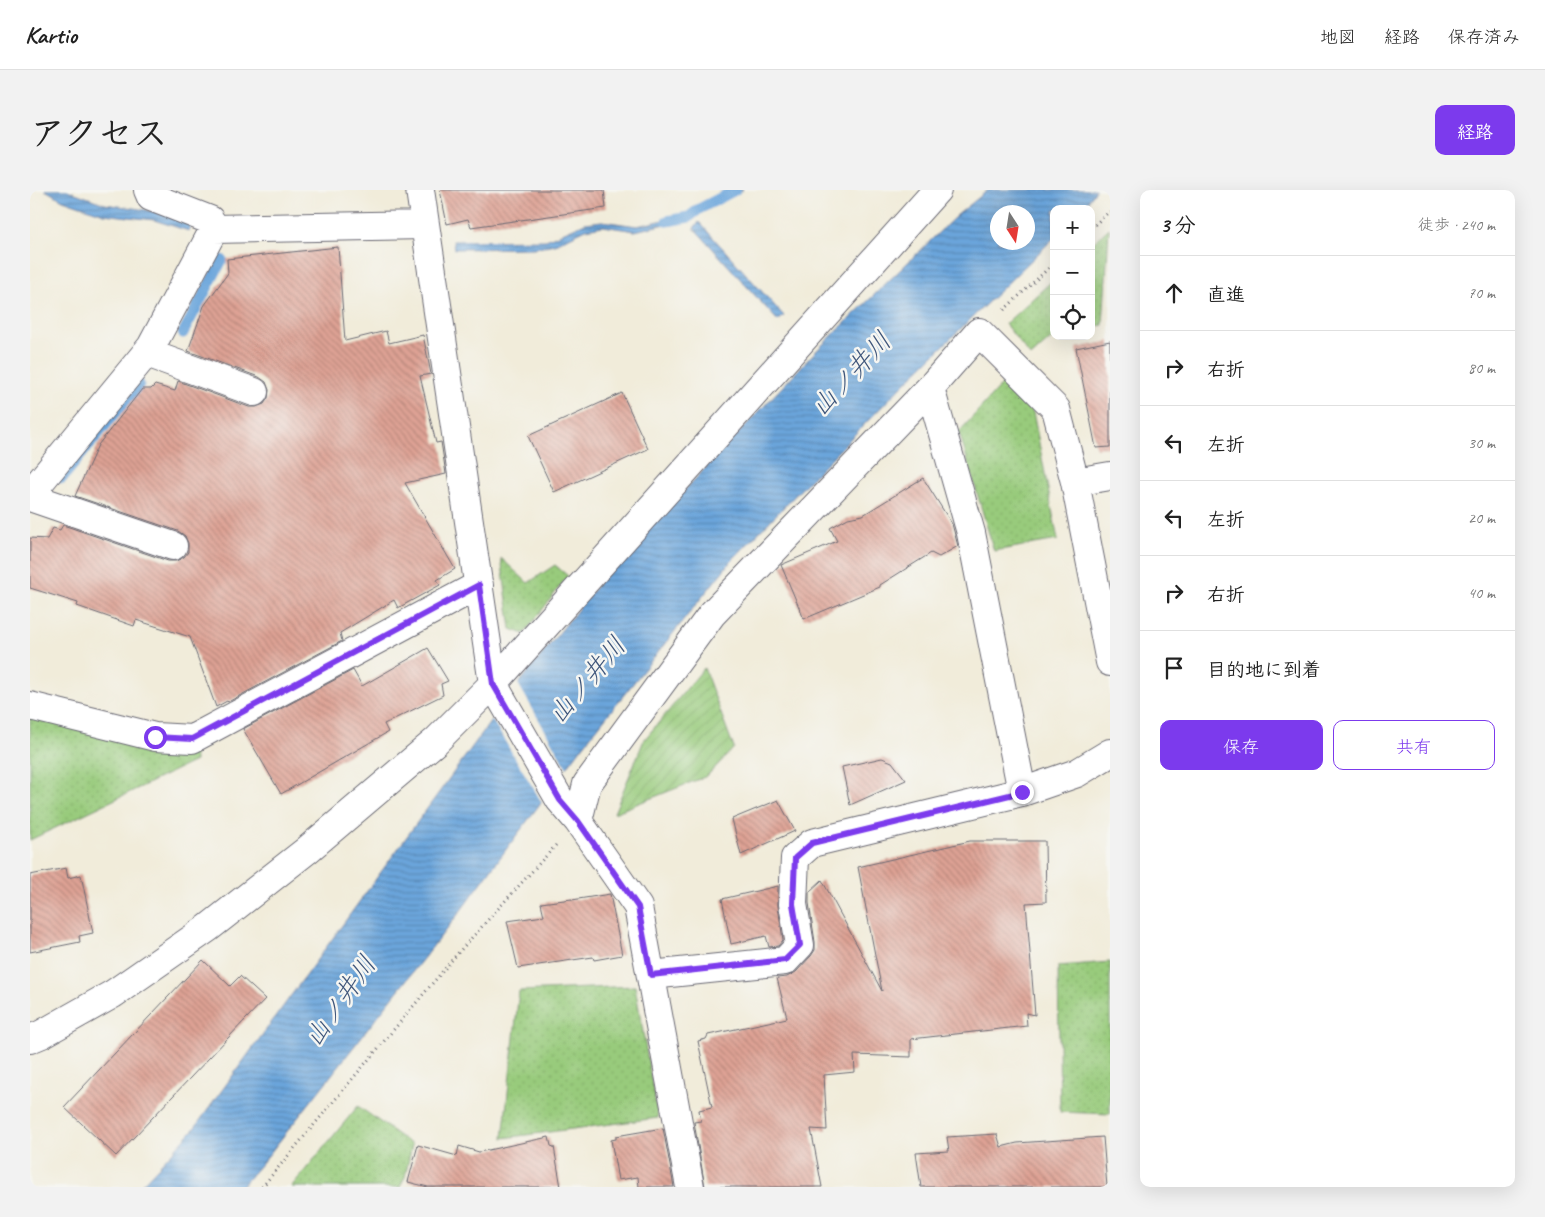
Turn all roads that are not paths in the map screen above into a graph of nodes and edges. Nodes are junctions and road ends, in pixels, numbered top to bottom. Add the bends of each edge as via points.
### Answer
1 (148, 190) edge
2 (420, 190) edge
3 (937, 190) edge
4 (425, 225) junction
5 (214, 229) junction
6 (147, 353) junction
7 (930, 388) junction
8 (254, 392) dead end
9 (1110, 476) edge
10 (1075, 482) junction
11 (30, 496) edge
12 (173, 546) dead end
13 (479, 585) junction
14 (1110, 662) edge
15 (493, 684) junction
16 (30, 706) edge
17 (1110, 753) edge
18 (1022, 792) junction
19 (578, 821) junction
20 (651, 975) junction
21 (30, 1038) edge
22 (690, 1187) edge

1 - 5 street via 151,197 210,220
2 - 4 street
3 - 15 street
4 - 5 street
4 - 13 street
5 - 6 street
6 - 8 street
6 - 11 street
7 - 10 street via 979,332 1056,409
7 - 18 street via 971,533
7 - 19 street via 712,614 587,784
9 - 10 street
10 - 14 street
11 - 12 street
13 - 15 street
13 - 16 street via 192,739 155,737
15 - 19 street via 560,800
15 - 21 street via 436,741 306,851 208,928 113,994
17 - 18 street via 1077,773
18 - 20 street via 812,843 795,858 793,904 800,945 785,960
19 - 20 street via 638,907
20 - 22 street

